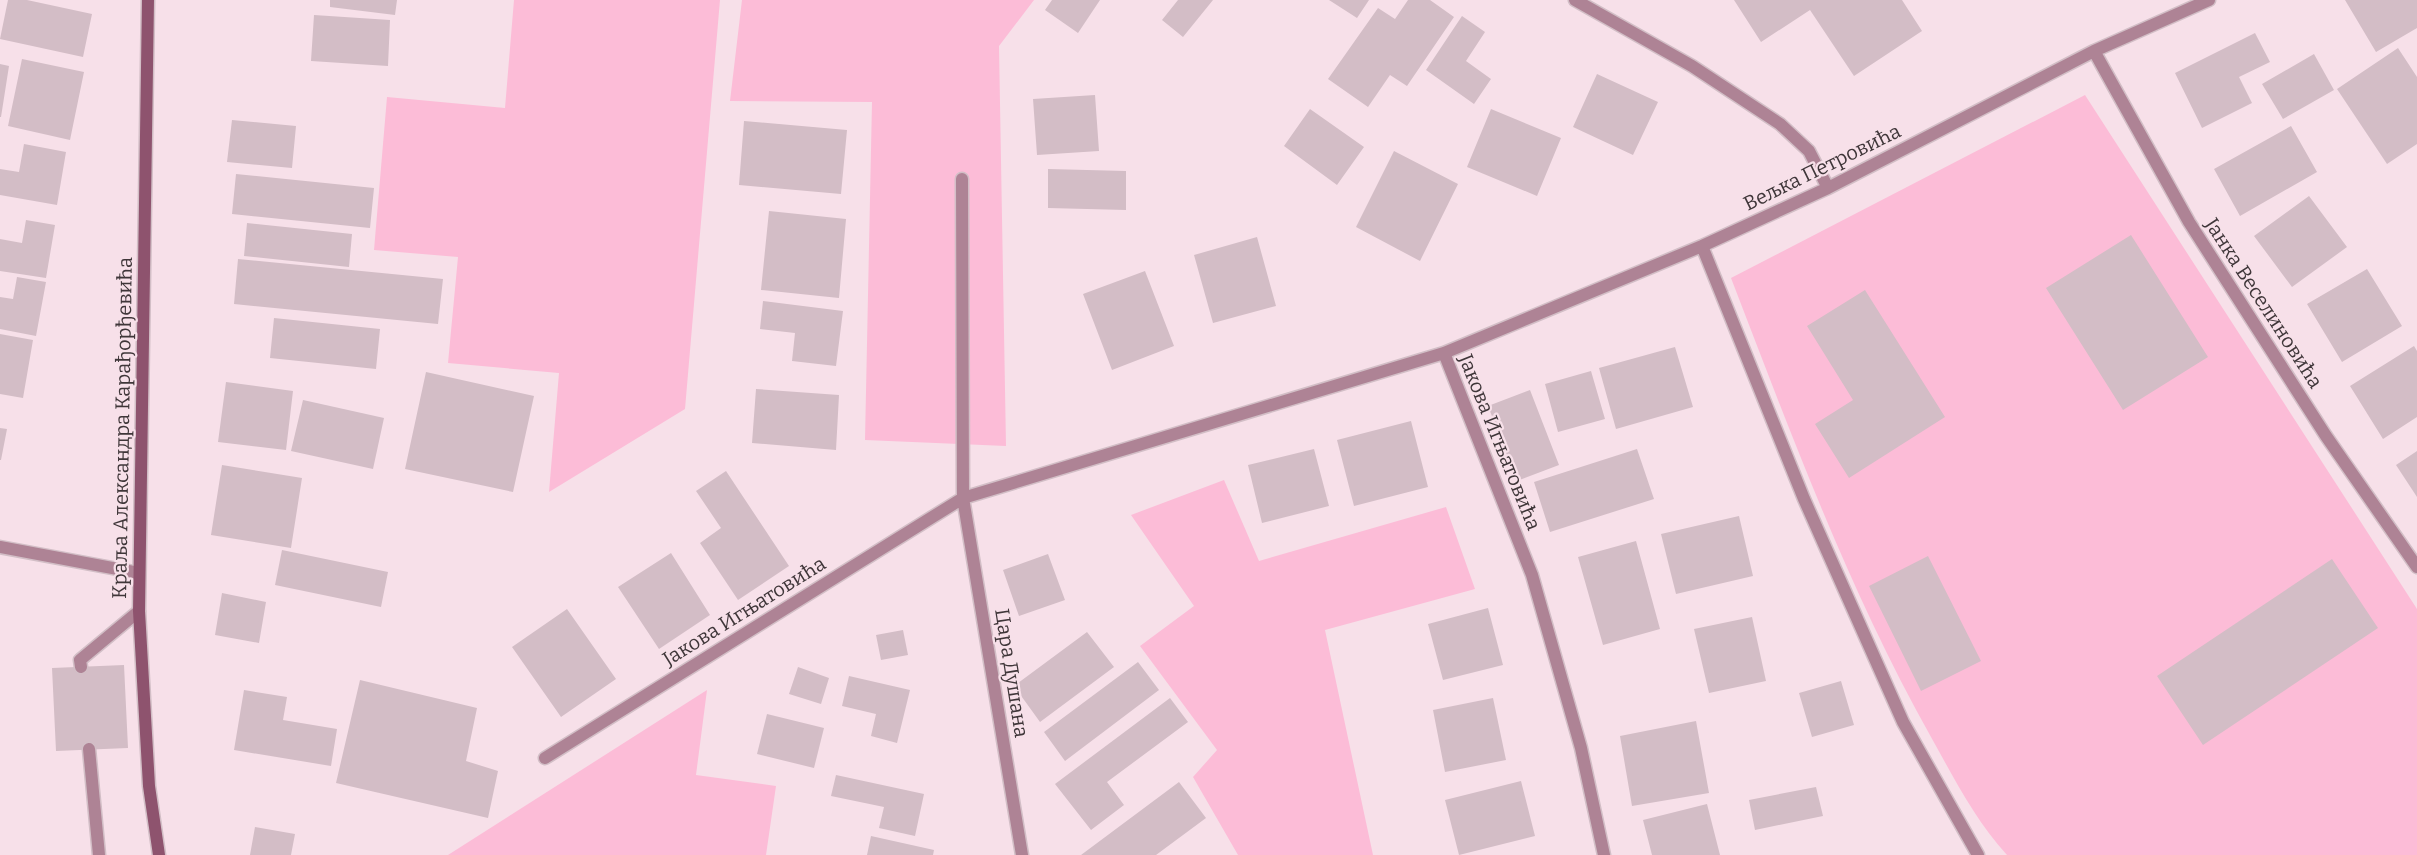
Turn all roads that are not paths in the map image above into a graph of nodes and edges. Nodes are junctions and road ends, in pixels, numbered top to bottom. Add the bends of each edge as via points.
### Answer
1 (148, 0) edge
2 (1575, 0) edge
3 (2209, 0) edge
4 (2094, 51) junction
5 (962, 178) dead end
6 (1828, 188) junction
7 (1702, 246) junction
8 (1444, 353) junction
9 (963, 498) junction
10 (0, 547) edge
11 (2417, 567) edge
12 (139, 573) junction
13 (139, 611) junction
14 (81, 667) dead end
15 (89, 749) dead end
16 (545, 758) dead end
17 (99, 855) edge
18 (159, 855) edge
19 (1022, 855) edge
20 (1604, 855) edge
21 (1978, 855) edge

1 - 12 street, Краља Александра Карађорђевића
2 - 6 street via 1692,66 1780,124 1809,151
3 - 4 street, Вељка Петровића
4 - 6 street, Вељка Петровића
4 - 11 street, Јанка Веселиновића via 2188,222 2326,436
5 - 9 street
6 - 7 street, Вељка Петровића
7 - 8 street, Вељка Петровића
7 - 21 street via 1804,499 1903,722
8 - 9 street, Јакова Игњатовића
8 - 20 street, Јакова Игњатовића via 1532,575 1581,748
9 - 16 street, Јакова Игњатовића
9 - 19 street, Цара Душана
10 - 12 street
12 - 13 street, Краља Александра Карађорђевића
13 - 14 street via 80,660
13 - 18 street, Краља Александра Карађорђевића via 149,786
15 - 17 street

